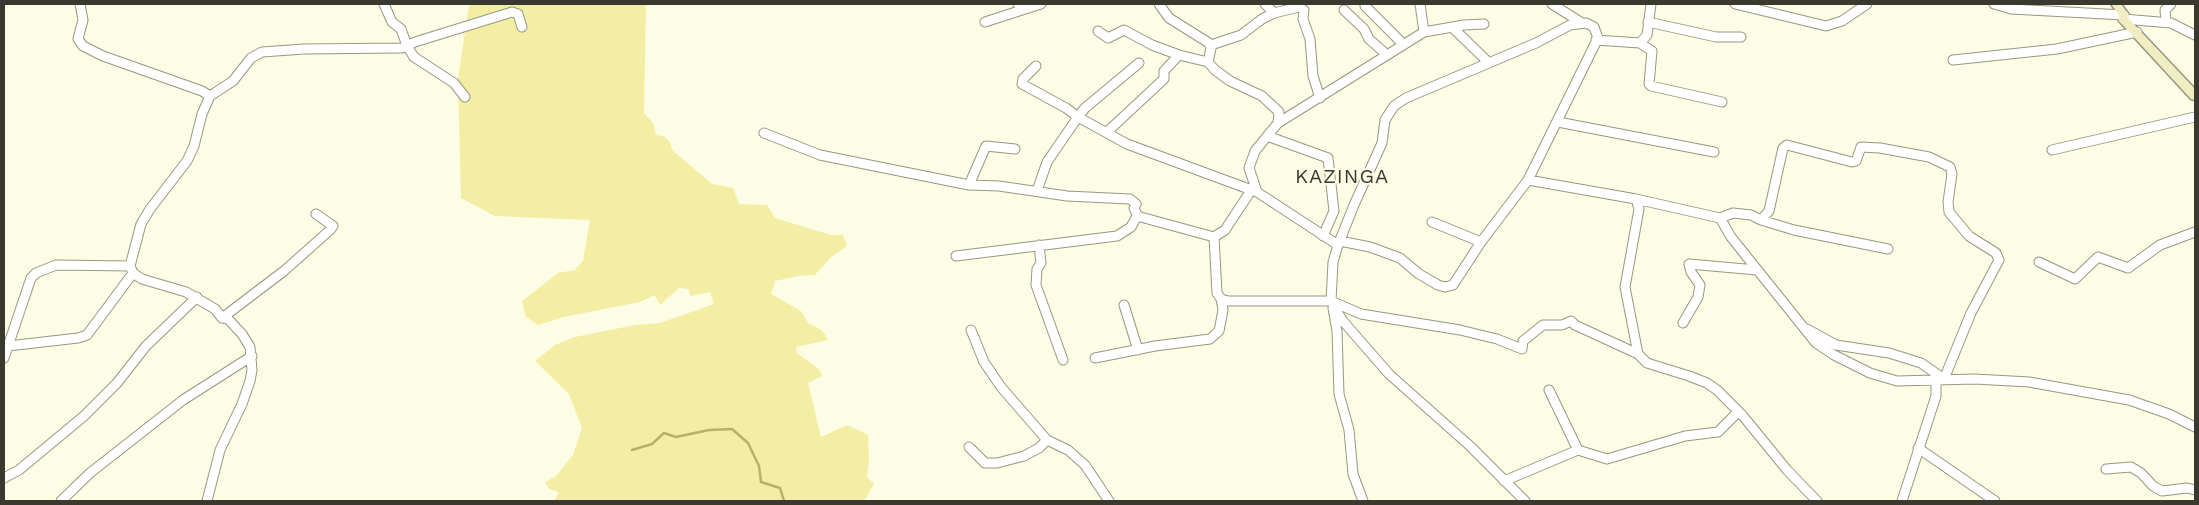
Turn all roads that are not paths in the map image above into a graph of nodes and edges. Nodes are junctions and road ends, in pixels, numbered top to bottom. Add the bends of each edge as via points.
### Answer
1 (80, 4) edge
2 (384, 4) edge
3 (1042, 4) edge
4 (1159, 4) edge
5 (1265, 4) edge
6 (1420, 4) edge
7 (1552, 4) edge
8 (1651, 4) edge
9 (1735, 4) edge
10 (1867, 4) edge
11 (1994, 4) edge
12 (2116, 4) edge
13 (2171, 4) edge
14 (1292, 6) edge
15 (1366, 6) dead end
16 (1020, 7) edge
17 (1344, 10) dead end
18 (1274, 13) junction
19 (2124, 17) junction
20 (985, 22) dead end
21 (1648, 22) junction
22 (2166, 22) junction
23 (1582, 23) junction
24 (1484, 24) dead end
25 (522, 26) dead end
26 (1452, 27) junction
27 (1098, 32) dead end
28 (1424, 32) junction
29 (2137, 32) junction
30 (2195, 35) edge
31 (1740, 37) dead end
32 (1596, 40) junction
33 (1403, 44) junction
34 (1640, 44) junction
35 (1211, 45) junction
36 (407, 46) junction
37 (1386, 54) junction
38 (1179, 55) junction
39 (1953, 60) dead end
40 (1208, 62) junction
41 (1488, 62) junction
42 (1139, 63) dead end
43 (1036, 66) dead end
44 (210, 96) junction
45 (2195, 96) edge
46 (465, 97) dead end
47 (1320, 98) junction
48 (1722, 102) dead end
49 (1078, 117) junction
50 (2195, 117) edge
51 (1558, 122) junction
52 (1278, 123) junction
53 (1107, 132) junction
54 (764, 133) dead end
55 (1267, 136) junction
56 (1014, 149) dead end
57 (2052, 150) dead end
58 (1714, 152) dead end
59 (1528, 180) junction
60 (969, 185) junction
61 (1255, 190) junction
62 (1036, 191) junction
63 (1636, 199) junction
64 (316, 214) dead end
65 (1138, 218) junction
66 (1720, 218) junction
67 (1761, 220) junction
68 (1432, 222) dead end
69 (2195, 232) edge
70 (1324, 236) junction
71 (1214, 237) junction
72 (1482, 242) junction
73 (1339, 243) junction
74 (1039, 245) junction
75 (1888, 249) dead end
76 (956, 256) dead end
77 (2039, 262) dead end
78 (132, 270) junction
79 (1757, 270) junction
80 (197, 297) junction
81 (1221, 299) junction
82 (1331, 301) junction
83 (1124, 305) dead end
84 (222, 318) junction
85 (1684, 323) dead end
86 (1805, 328) junction
87 (971, 330) dead end
88 (8, 346) junction
89 (1138, 350) junction
90 (1638, 354) junction
91 (252, 356) junction
92 (4, 358) edge
93 (1095, 358) dead end
94 (1063, 360) dead end
95 (1944, 379) junction
96 (1932, 380) junction
97 (1549, 390) dead end
98 (1738, 412) junction
99 (2195, 427) edge
100 (1047, 440) junction
101 (969, 447) dead end
102 (1918, 448) junction
103 (1578, 450) junction
104 (2106, 469) dead end
105 (4, 478) edge
106 (1504, 481) junction
107 (2195, 490) edge
108 (61, 501) edge
109 (207, 501) edge
110 (1109, 501) edge
111 (1363, 501) edge
112 (1525, 501) edge
113 (1817, 501) edge
114 (1902, 501) edge
115 (1995, 501) edge

1 - 44 street via 83,20 78,39 84,46
2 - 36 street
3 - 16 street
4 - 35 street via 1169,18
5 - 18 street
6 - 28 street
7 - 23 street
8 - 21 street
9 - 10 street via 1826,26 1842,21
11 - 19 street via 2022,10
12 - 19 main road
13 - 22 street via 2165,10
14 - 18 street
14 - 47 street via 1304,10 1313,76
15 - 33 street
16 - 20 street
17 - 37 street
18 - 35 street via 1241,35
19 - 22 street
19 - 29 main road
21 - 31 street via 1716,37
21 - 34 street via 1646,38
22 - 30 street
23 - 32 street via 1594,27
23 - 41 street via 1570,24 1536,43
24 - 26 street
25 - 36 street via 518,14 512,12
26 - 28 street
26 - 41 street
27 - 38 street via 1108,38 1124,30
28 - 33 street
29 - 39 street via 2057,49
29 - 45 main road
32 - 34 street
32 - 51 street
33 - 37 street
34 - 48 street via 1652,51 1650,86
35 - 40 street
36 - 44 street via 262,52 252,58 233,81
36 - 46 street via 414,57 454,83
37 - 47 street
38 - 40 street
38 - 53 street via 1165,70 1164,78
40 - 52 street via 1230,81 1262,96 1275,107 1280,114
41 - 73 street via 1394,106 1385,120 1382,144
42 - 49 street
43 - 49 street via 1022,84
44 - 78 street via 186,161 141,224
47 - 52 street
49 - 53 street
49 - 62 street via 1047,162
50 - 57 street
51 - 58 street
51 - 59 street
52 - 55 street
53 - 61 street via 1127,144
54 - 60 street via 820,155
55 - 61 street via 1249,168
55 - 70 street via 1328,158 1334,211
56 - 60 street via 986,146
59 - 63 street
59 - 72 street
60 - 62 street
61 - 70 street
61 - 71 street via 1225,230
62 - 65 street via 1130,199 1136,204 1134,208
63 - 66 street
63 - 90 street via 1639,209 1625,287
64 - 84 street via 333,226 330,230 284,271
65 - 71 street via 1146,216
65 - 74 street via 1127,231 1117,236
66 - 67 street via 1733,213
66 - 79 street
67 - 75 street
67 - 95 street via 1769,211 1783,148 1787,145 1852,162 1856,161 1861,148 1880,148 1929,158 1950,167 1949,212 1969,236 1996,253 1999,260 1971,313
68 - 72 street
69 - 77 street via 2160,245 2128,268 2098,257 2075,279
70 - 73 street
71 - 81 street via 1217,293
72 - 73 street via 1453,285 1445,287 1419,274 1400,258 1370,247
73 - 82 street
74 - 76 street
74 - 94 street via 1036,285
78 - 80 street via 142,279
78 - 88 street via 87,335
78 - 88 street via 86,264 56,265 41,270 31,278
79 - 85 street via 1689,264 1700,285 1698,297
79 - 86 street
80 - 84 street
80 - 105 street via 146,346 95,405 19,470
81 - 82 street
81 - 89 street via 1222,316 1215,337
82 - 90 street via 1361,314 1460,330 1522,349 1522,341 1543,325 1562,325 1571,321
82 - 106 street via 1342,320 1389,374
82 - 111 street via 1337,331 1339,394 1349,430 1353,474
83 - 89 street
84 - 91 street via 228,319 242,334
86 - 95 street via 1836,345 1889,353 1921,363
86 - 96 street via 1824,350 1865,371 1897,381
87 - 100 street via 991,374
88 - 92 street
89 - 93 street
90 - 98 street via 1652,366 1707,383
91 - 108 street via 183,400 90,473
91 - 109 street via 250,380 220,450
95 - 96 street
95 - 99 street via 2029,382 2129,400
96 - 102 street via 1936,382 1936,396
97 - 103 street
98 - 103 street via 1718,432 1685,436 1617,458 1600,459
98 - 113 street
100 - 101 street via 1024,456 997,463 985,463
100 - 110 street via 1068,450 1081,461
102 - 114 street
102 - 115 street
103 - 106 street
104 - 107 street via 2132,467 2162,492
106 - 112 street

